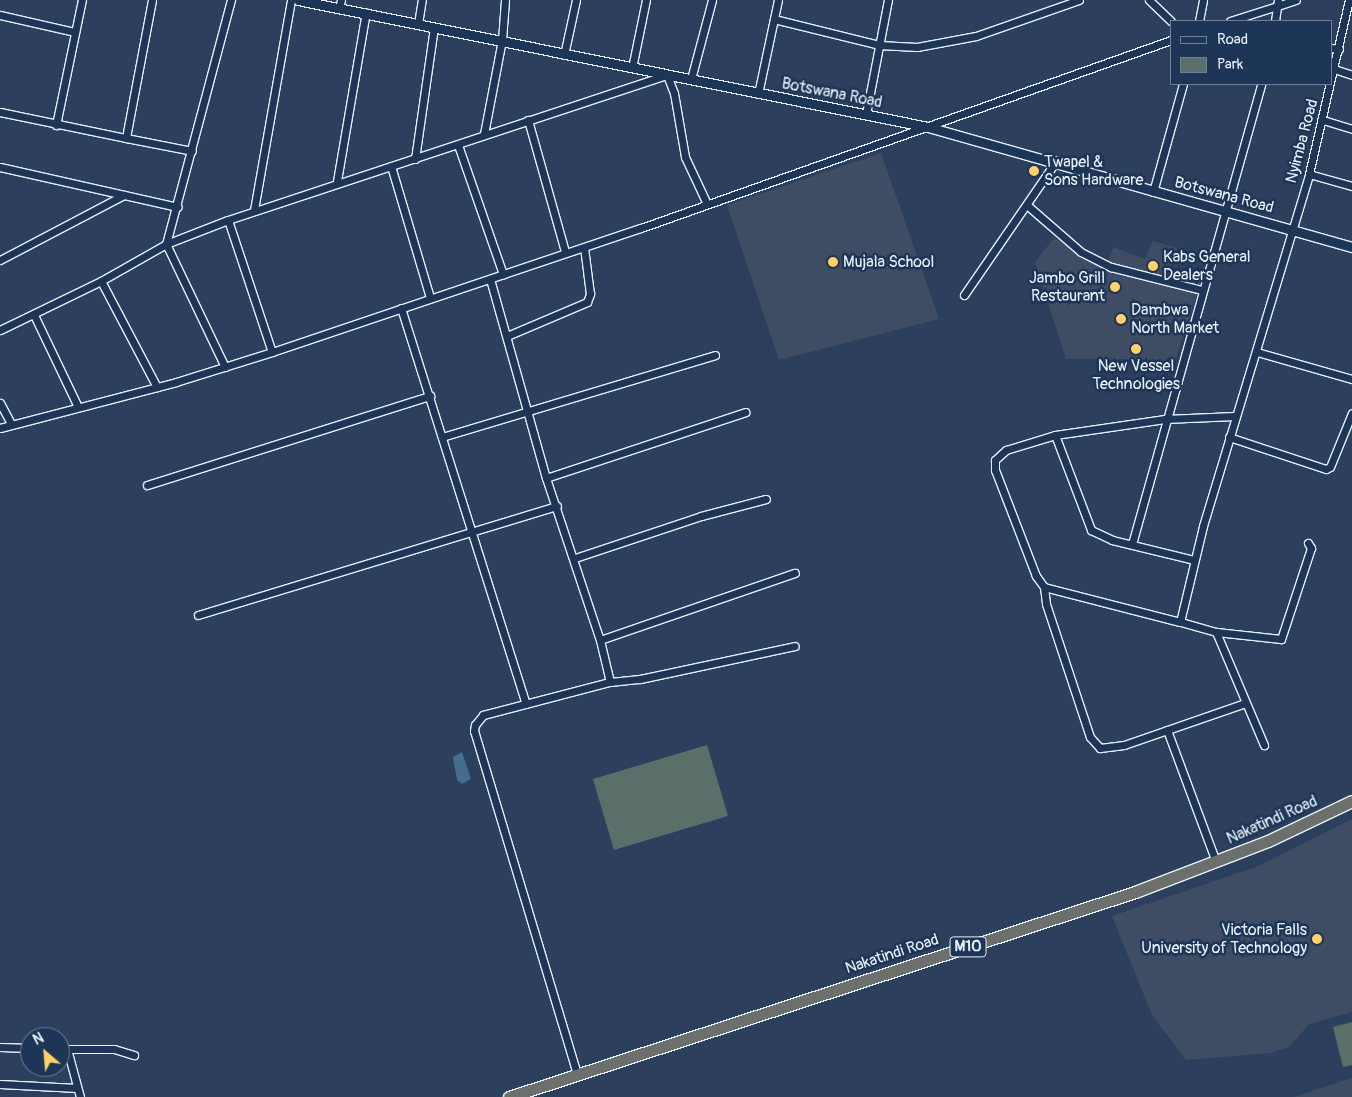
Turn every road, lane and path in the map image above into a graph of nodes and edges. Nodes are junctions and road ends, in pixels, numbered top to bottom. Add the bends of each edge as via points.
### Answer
1 (82, 0) edge
2 (152, 0) edge
3 (231, 0) edge
4 (292, 0) edge
5 (298, 0) edge
6 (422, 0) edge
7 (505, 0) edge
8 (576, 0) edge
9 (646, 0) edge
10 (712, 0) edge
11 (778, 0) edge
12 (888, 0) edge
13 (1079, 0) edge
14 (1149, 0) edge
15 (1203, 0) edge
16 (1278, 0) edge
17 (1296, 0) edge
18 (1349, 0) edge
19 (340, 4) edge
20 (1060, 4) edge
21 (1276, 8) junction
22 (366, 12) junction
23 (0, 16) edge
24 (1349, 17) edge
25 (774, 20) junction
26 (1170, 20) edge
27 (1199, 20) edge
28 (1234, 20) edge
29 (1275, 20) edge
30 (418, 24) junction
31 (434, 27) junction
32 (76, 32) junction
33 (502, 40) junction
34 (1170, 40) edge
35 (879, 45) junction
36 (1335, 48) edge
37 (564, 55) junction
38 (632, 68) junction
39 (1334, 69) junction
40 (667, 75) junction
41 (1352, 75) edge
42 (1332, 78) edge
43 (691, 79) junction
44 (1183, 85) edge
45 (1261, 85) edge
46 (1331, 85) edge
47 (758, 94) junction
48 (0, 112) edge
49 (866, 114) junction
50 (528, 120) junction
51 (1323, 120) junction
52 (56, 124) junction
53 (928, 127) junction
54 (1352, 129) edge
55 (484, 134) junction
56 (126, 138) junction
57 (458, 145) junction
58 (192, 151) junction
59 (415, 158) junction
60 (1056, 161) junction
61 (391, 166) junction
62 (0, 167) edge
63 (1309, 174) junction
64 (337, 182) junction
65 (1352, 186) edge
66 (1154, 192) junction
67 (124, 195) junction
68 (707, 204) junction
69 (1028, 206) junction
70 (178, 207) junction
71 (254, 210) junction
72 (1226, 211) junction
73 (228, 220) junction
74 (1292, 229) junction
75 (166, 244) junction
76 (584, 247) junction
77 (1352, 247) edge
78 (565, 252) junction
79 (0, 260) edge
80 (503, 274) junction
81 (490, 279) junction
82 (101, 281) junction
83 (1201, 290) junction
84 (964, 295) dead end
85 (430, 298) junction
86 (401, 308) junction
87 (34, 314) junction
88 (0, 330) edge
89 (507, 336) junction
90 (272, 352) junction
91 (1256, 352) junction
92 (715, 354) dead end
93 (226, 367) junction
94 (1352, 380) edge
95 (157, 387) junction
96 (430, 396) junction
97 (0, 404) edge
98 (78, 407) junction
99 (529, 412) junction
100 (745, 412) dead end
101 (1352, 413) edge
102 (1235, 416) junction
103 (1165, 419) junction
104 (11, 424) junction
105 (0, 428) edge
106 (1055, 435) junction
107 (442, 437) junction
108 (1229, 437) junction
109 (546, 478) junction
110 (147, 485) dead end
111 (766, 499) dead end
112 (557, 506) junction
113 (470, 534) junction
114 (1308, 543) dead end
115 (1132, 544) junction
116 (575, 558) junction
117 (1194, 560) junction
118 (795, 573) dead end
119 (1044, 586) junction
120 (198, 615) dead end
121 (1180, 622) junction
122 (1216, 632) junction
123 (600, 640) junction
124 (795, 646) dead end
125 (610, 682) junction
126 (1245, 703) junction
127 (526, 704) junction
128 (1168, 730) junction
129 (1264, 744) dead end
130 (1352, 801) edge
131 (1216, 862) junction
132 (0, 1047) edge
133 (20, 1048) edge
134 (70, 1049) edge
135 (134, 1055) dead end
136 (70, 1067) edge
137 (577, 1074) junction
138 (0, 1084) edge
139 (77, 1088) junction
140 (80, 1097) edge
141 (509, 1097) edge

1 - 32 street
2 - 56 street
3 - 58 street via 218,36
4 - 71 street
5 - 19 street, Botswana Road
6 - 30 street
7 - 33 street
8 - 37 street
9 - 38 street
10 - 43 street
11 - 25 street
12 - 35 street
13 - 20 street
14 - 26 street
15 - 27 street
16 - 21 street
17 - 21 street
18 - 24 street, Nyimba Road
19 - 22 street, Botswana Road
20 - 35 street via 946,44 917,47
21 - 28 street
21 - 29 street
22 - 30 street, Botswana Road
22 - 64 street
23 - 32 street
24 - 36 street, Nyimba Road
25 - 35 street
25 - 47 street
30 - 31 street, Botswana Road
31 - 33 street, Botswana Road
31 - 59 street
32 - 52 street
33 - 37 street, Botswana Road
33 - 55 street
34 - 53 street
35 - 49 street
36 - 39 street, Nyimba Road
37 - 38 street, Botswana Road
38 - 40 street, Botswana Road
39 - 41 street
39 - 42 street, Nyimba Road
40 - 43 street, Botswana Road
40 - 50 street
40 - 68 street via 674,93 685,157
43 - 47 street, Botswana Road
44 - 66 street
45 - 72 street
46 - 51 street, Nyimba Road
47 - 49 street, Botswana Road
48 - 52 street
49 - 53 street, Botswana Road
50 - 55 street
50 - 78 street
51 - 54 street
51 - 63 street, Nyimba Road
52 - 56 street
53 - 60 street, Botswana Road
53 - 68 street
55 - 57 street
56 - 58 street
57 - 59 street
57 - 80 street
58 - 70 street
59 - 61 street
60 - 66 street, Botswana Road
60 - 69 street
61 - 64 street
61 - 85 street
62 - 67 street
63 - 65 street
63 - 74 street, Nyimba Road
64 - 71 street
66 - 72 street, Botswana Road
67 - 70 street
67 - 79 street
68 - 76 street
69 - 83 street via 1081,252 1096,260 1121,270
69 - 84 street
70 - 75 street
71 - 73 street
72 - 74 street, Botswana Road
72 - 83 street
73 - 75 street
73 - 90 street
74 - 77 street, Botswana Road
74 - 91 street, Nyimba Road
75 - 82 street
75 - 93 street
76 - 78 street
76 - 89 street via 590,294 587,302
78 - 80 street
80 - 81 street
81 - 85 street
81 - 89 street
82 - 87 street
82 - 95 street
83 - 103 street
85 - 86 street
86 - 90 street
86 - 96 street
87 - 88 street
87 - 98 street
89 - 99 street
90 - 93 street
91 - 94 street
91 - 102 street, Nyimba Road
92 - 99 street
93 - 95 street
95 - 98 street
96 - 107 street
96 - 110 street
97 - 104 street
98 - 104 street
99 - 107 street
99 - 109 street
100 - 109 street
101 - 108 street via 1326,470
102 - 103 street
102 - 108 street, Nyimba Road
103 - 106 street
103 - 115 street
104 - 105 street
106 - 115 street via 1090,530
106 - 119 street via 1006,450 995,460 995,470 1036,576
107 - 113 street
108 - 117 street, Nyimba Road
109 - 112 street
111 - 116 street via 701,516
112 - 113 street
112 - 116 street
113 - 120 street
113 - 127 street
114 - 122 street via 1311,548 1281,639
115 - 117 street
116 - 123 street
117 - 121 street, Nyimba Road
118 - 123 street
119 - 121 street
119 - 128 street via 1046,604 1090,738 1100,748 1124,745
121 - 122 street
122 - 126 street
123 - 125 street
124 - 125 street via 640,679
125 - 127 street
126 - 128 street
126 - 129 street
127 - 137 street via 483,714 474,732
128 - 131 street
130 - 131 highway, Nakatindi Road / M10
131 - 137 highway, Nakatindi Road / M10 via 1078,912
132 - 133 street
134 - 135 street via 114,1049
136 - 139 street
137 - 141 highway, M10
138 - 139 street
139 - 140 street

